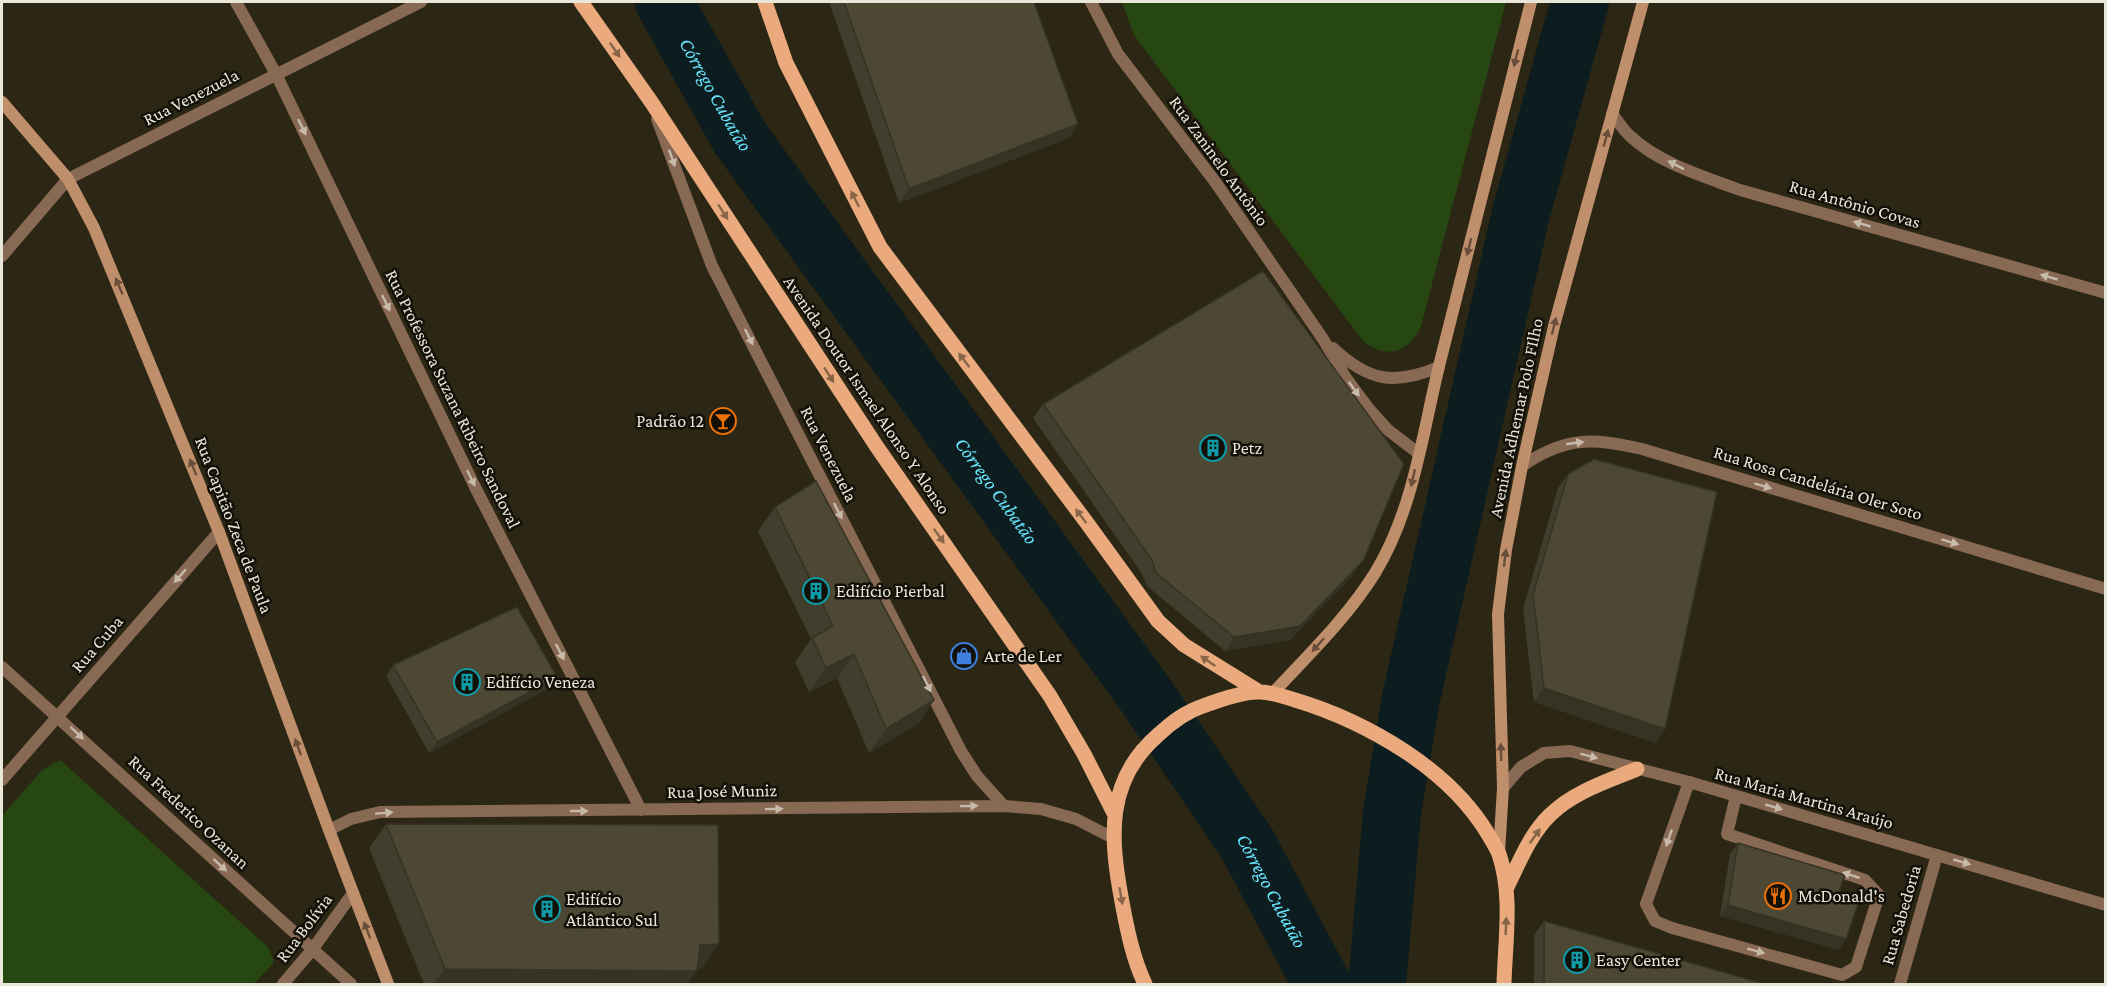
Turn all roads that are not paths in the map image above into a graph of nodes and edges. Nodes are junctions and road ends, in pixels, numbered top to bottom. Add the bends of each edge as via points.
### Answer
1 (237, 2) edge
2 (421, 2) edge
3 (581, 2) edge
4 (765, 2) edge
5 (1090, 2) edge
6 (1531, 2) edge
7 (1643, 2) edge
8 (276, 74) junction
9 (2, 102) edge
10 (652, 103) junction
11 (1612, 114) junction
12 (68, 179) junction
13 (2, 256) edge
14 (2106, 293) edge
15 (1323, 339) junction
16 (1439, 367) junction
17 (1418, 453) junction
18 (1522, 466) junction
19 (219, 532) junction
20 (2106, 589) edge
21 (2, 667) edge
22 (1265, 692) junction
23 (58, 716) junction
24 (1637, 769) junction
25 (2, 780) edge
26 (1689, 782) junction
27 (1503, 788) junction
28 (1736, 796) junction
29 (1004, 806) junction
30 (641, 810) junction
31 (1114, 813) junction
32 (328, 830) junction
33 (1113, 838) junction
34 (1498, 853) junction
35 (1937, 855) junction
36 (1507, 887) junction
37 (352, 893) junction
38 (2106, 905) edge
39 (312, 950) junction
40 (283, 984) edge
41 (351, 984) edge
42 (388, 984) edge
43 (1145, 984) edge
44 (1504, 984) edge
45 (1900, 984) edge

1 - 8 street, Rua Professora Suzana Ribeiro Sandoval
2 - 8 street, Rua Venezuela
3 -> 10 main road, Avenida Doutor Ismael Alonso Y Alonso
22 -> 4 main road via 1184,645 1158,621 880,247 786,63
5 - 15 street, Rua Zaninelo Antônio via 1118,54 1216,183
6 -> 16 street
7 - 11 street, Avenida Adhemar Polo FIlho
8 - 12 street, Rua Venezuela
8 -> 30 street, Rua Professora Suzana Ribeiro Sandoval via 475,487
9 - 12 street, Rua Capitão Zeca de Paula
10 -> 29 street, Rua Venezuela via 712,266 961,751
10 -> 31 main road, Avenida Doutor Ismael Alonso Y Alonso via 877,447 1050,696
14 -> 11 street, Rua Antônio Covas via 1740,190 1652,152 1629,136
18 -> 11 street, Avenida Adhemar Polo FIlho via 1554,326
12 - 13 street, Rua Venezuela
19 -> 12 street, Rua Capitão Zeca de Paula via 99,238
15 - 16 street, Rua Zaninelo Antônio via 1365,372 1390,378 1415,377
15 -> 17 street, Rua Zaninelo Antônio via 1369,409
16 - 17 street
17 -> 22 street via 1409,495 1375,572 1343,617
18 -> 20 street, Rua Rosa Candelária Oler Soto via 1542,452 1574,441 1610,442
27 -> 18 street, Avenida Adhemar Polo FIlho via 1498,614
19 -> 23 street, Rua Cuba
32 -> 19 street, Rua Capitão Zeca de Paula
21 - 23 street, Rua Frederico Ozanan
22 - 31 main road via 1221,700 1175,720 1146,745 1129,767
22 - 34 main road via 1319,707 1375,732 1449,784 1469,805
23 - 25 street, Rua Cuba
23 -> 39 street, Rua Frederico Ozanan
24 - 26 street, Rua Maria Martins Araújo
27 -> 24 street, Rua Maria Martins Araújo via 1521,767 1544,753 1570,751
36 -> 24 main road via 1528,845 1550,815 1583,792
26 - 28 street, Rua Maria Martins Araújo
26 -> 28 street via 1646,904 1655,921 1842,975 1856,967 1879,895 1865,880 1727,834
27 - 34 street, Avenida Adhemar Polo FIlho
28 -> 35 street, Rua Maria Martins Araújo
30 -> 29 street, Rua José Muniz
29 - 33 street, Rua José Muniz via 1041,809 1076,819
32 -> 30 street, Rua José Muniz via 380,812
31 - 33 main road
32 - 37 street, Rua Capitão Zeca de Paula
33 -> 43 main road via 1127,930
34 - 36 main road
35 -> 38 street, Rua Maria Martins Araújo
35 - 45 street, Rua Sabedoria
44 -> 36 main road
37 - 39 street, Rua Bolívia
42 -> 37 street, Rua Capitão Zeca de Paula
39 - 40 street, Rua Bolívia
39 - 41 street, Rua Frederico Ozanan

